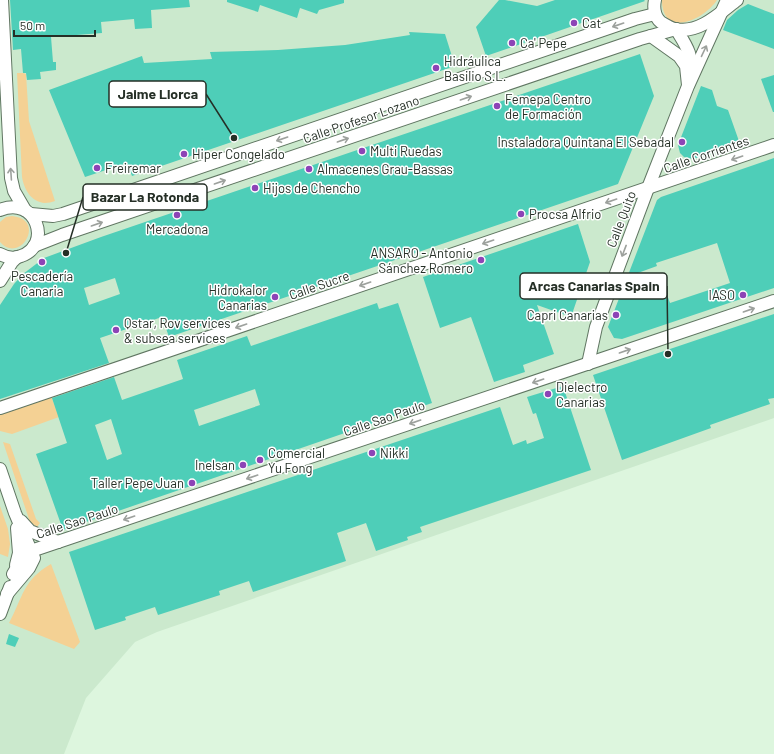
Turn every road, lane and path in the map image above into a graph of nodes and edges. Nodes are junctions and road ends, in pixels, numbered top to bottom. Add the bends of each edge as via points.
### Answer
1 (2, 0) edge
2 (655, 0) edge
3 (727, 0) edge
4 (737, 0) edge
5 (720, 12) junction
6 (655, 14) junction
7 (676, 29) junction
8 (651, 36) junction
9 (688, 86) junction
10 (774, 145) edge
11 (648, 188) junction
12 (0, 210) edge
13 (28, 212) junction
14 (34, 246) junction
15 (0, 254) edge
16 (17, 257) junction
17 (0, 281) edge
18 (774, 301) edge
19 (588, 364) junction
20 (0, 408) edge
21 (0, 469) edge
22 (15, 513) junction
23 (58, 542) junction
24 (31, 550) junction
25 (13, 574) junction
26 (8, 594) junction
27 (0, 614) edge

13 -> 1 street via 14,191 11,178
2 - 6 street
3 - 5 street
4 - 5 street, Calle Profesor Lozano
5 - 7 street, Calle Profesor Lozano via 706,23 690,30
9 -> 5 street, Calle Quito
6 - 7 street via 660,22
6 -> 13 street, Calle Profesor Lozano via 63,214 53,216
7 - 8 street, Calle Profesor Lozano
7 - 9 street, Calle Quito via 688,49 692,64
8 - 9 street, Calle Quito via 678,56 686,66
14 -> 8 street, Calle Profesor Lozano
9 - 11 street, Calle Quito
10 -> 11 street, Calle Corrientes
11 -> 19 street, Calle Quito via 596,327
11 -> 20 street, Calle Sucre
12 - 13 street, Calle Profesor Lozano via 14,207
13 - 14 street via 36,221 38,230
14 - 16 street, Calle Profesor Lozano via 24,255
15 - 16 street via 9,258
16 - 17 street
19 -> 18 street, Calle Sao Paulo
19 -> 23 street, Calle Sao Paulo
21 - 22 street
22 - 23 street via 30,531
22 - 24 street
22 - 25 street via 19,553
23 - 24 street, Calle Sao Paulo
24 - 25 street, Calle Sao Paulo
24 - 26 street via 34,558 29,568
25 - 26 street
26 - 27 street

